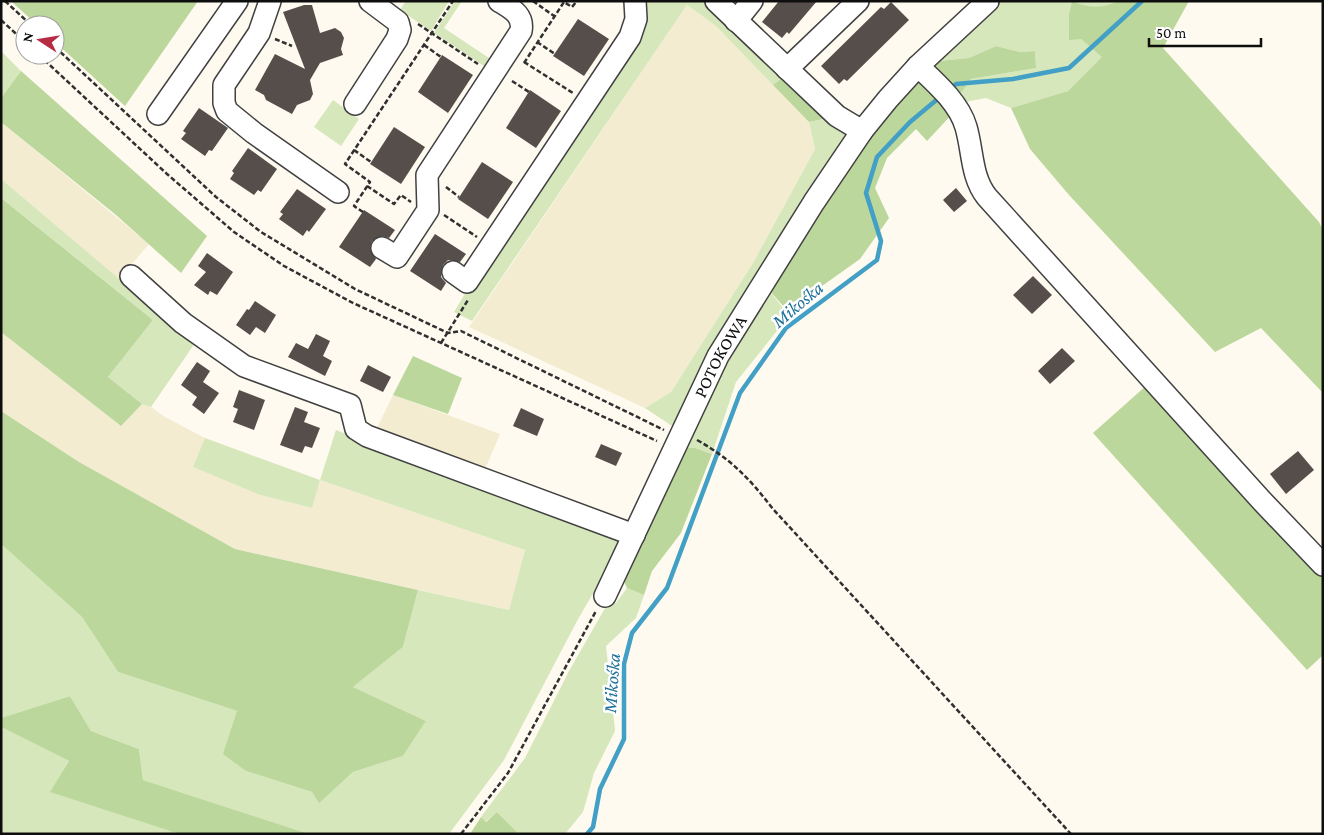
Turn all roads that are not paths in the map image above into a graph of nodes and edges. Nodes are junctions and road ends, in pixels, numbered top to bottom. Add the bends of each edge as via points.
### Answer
1 (237, 1) edge
2 (268, 1) edge
3 (370, 1) edge
4 (500, 1) edge
5 (636, 1) edge
6 (716, 1) edge
7 (752, 1) edge
8 (858, 1) edge
9 (988, 1) edge
10 (736, 21) junction
11 (918, 66) junction
12 (787, 69) junction
13 (355, 104) dead end
14 (158, 114) dead end
15 (862, 131) junction
16 (338, 192) dead end
17 (382, 248) dead end
18 (131, 276) dead end
19 (460, 277) road end
20 (634, 535) junction
21 (1323, 565) edge
22 (605, 596) road end

1 - 14 street
2 - 16 street via 259,33 224,85 224,103 227,111 254,133
3 - 13 street via 398,22 399,36
4 - 17 street via 518,15 522,26 504,81 468,98 427,175 426,212 397,257
5 - 19 street via 634,26 603,62
6 - 10 street
7 - 10 street
8 - 12 street
9 - 11 street, POTOKOWA
10 - 12 street
11 - 15 street, POTOKOWA
11 - 21 street via 961,114 977,179 987,197
12 - 15 street via 836,116
15 - 20 street, POTOKOWA via 718,356
18 - 20 street via 183,323 244,366 350,405 356,429 367,436
20 - 22 street, POTOKOWA

